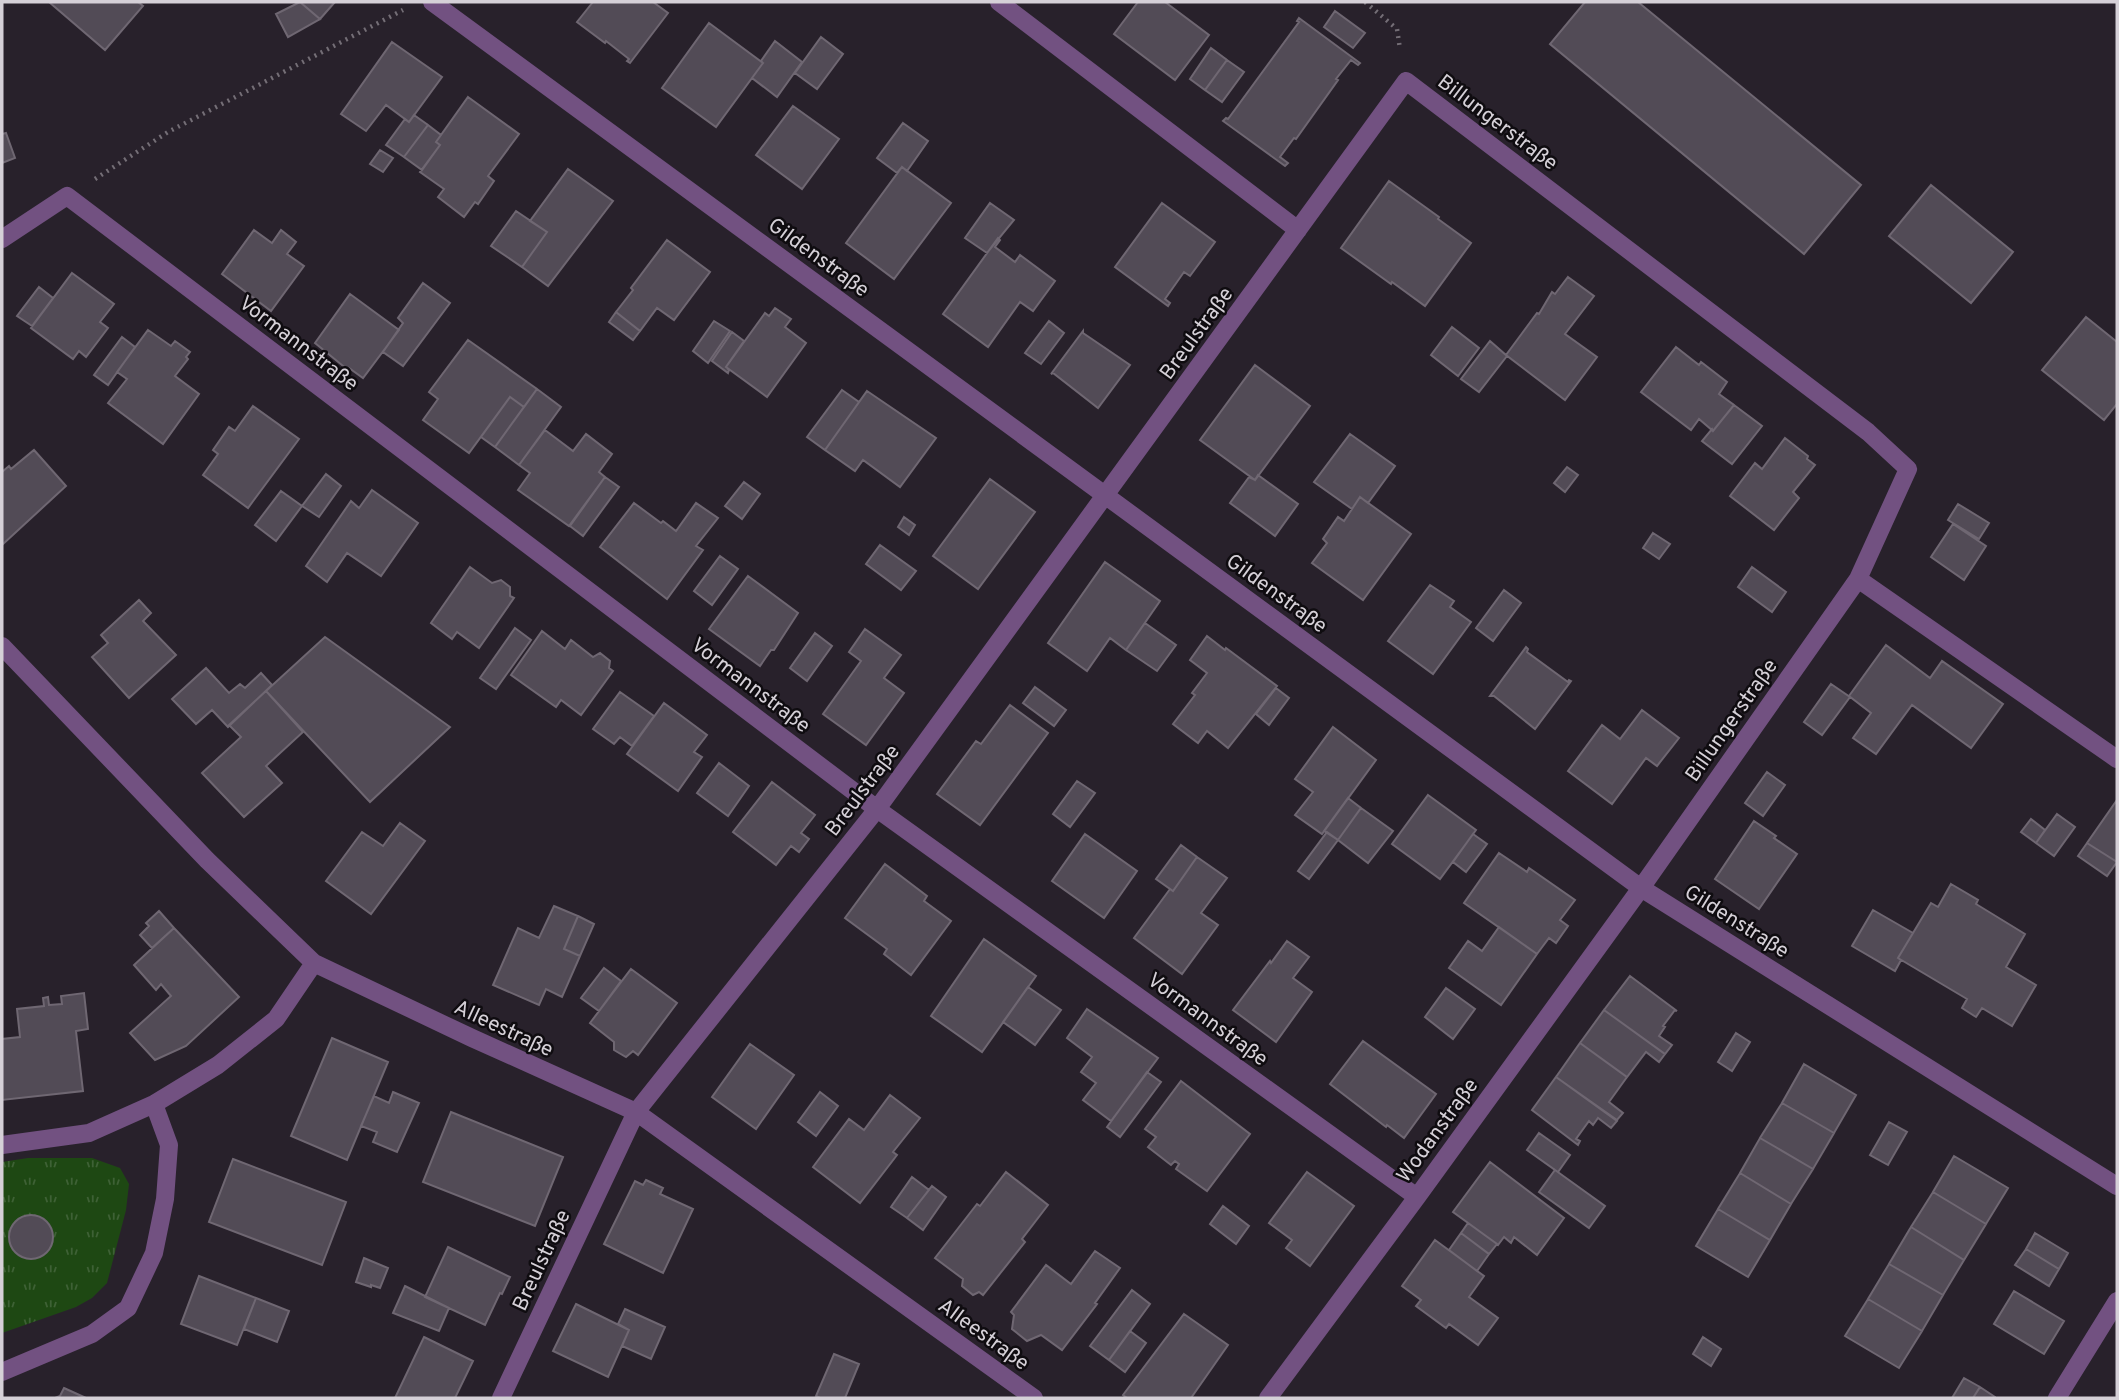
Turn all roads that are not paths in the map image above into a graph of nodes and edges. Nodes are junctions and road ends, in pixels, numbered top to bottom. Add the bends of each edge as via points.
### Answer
1 (432, 2) edge
2 (999, 2) edge
3 (1298, 230) junction
4 (2, 239) edge
5 (1106, 496) junction
6 (1858, 579) junction
7 (2, 646) edge
8 (2117, 759) edge
9 (877, 809) junction
10 (1641, 888) junction
11 (314, 963) junction
12 (154, 1104) junction
13 (636, 1112) junction
14 (2, 1145) edge
15 (2117, 1186) edge
16 (1417, 1197) junction
17 (2117, 1301) edge
18 (2, 1372) edge
19 (501, 1398) edge
20 (1034, 1398) edge
21 (1268, 1398) edge
22 (2057, 1398) edge

1 - 5 street, Gildenstraße
2 - 3 street
3 - 5 street, Breulstraße
3 - 6 street, Billungerstraße via 1406,81 1857,423 1908,469
4 - 9 street, Vormannstraße via 67,196
5 - 9 street, Breulstraße
5 - 10 street, Gildenstraße
6 - 8 street
6 - 10 street, Billungerstraße
7 - 11 street, Alleestraße via 207,860
9 - 13 street, Breulstraße
9 - 16 street, Vormannstraße
10 - 15 street, Gildenstraße
10 - 16 street, Wodanstraße
11 - 12 street via 276,1019 218,1065
11 - 13 street, Alleestraße
12 - 14 street via 89,1133
12 - 18 street via 169,1145 165,1199 154,1253 128,1308 92,1334
13 - 19 street, Breulstraße
13 - 20 street, Alleestraße
16 - 21 street, Wodanstraße
17 - 22 street

